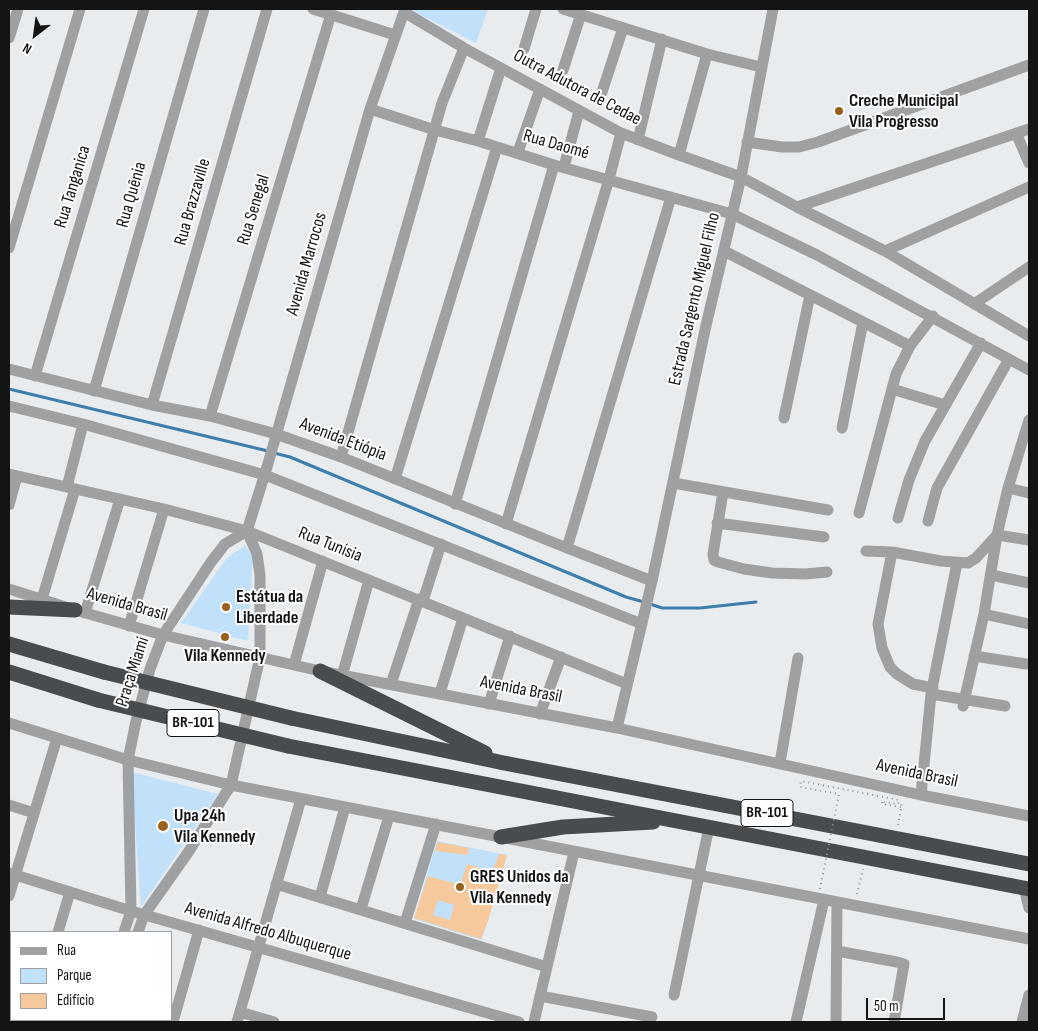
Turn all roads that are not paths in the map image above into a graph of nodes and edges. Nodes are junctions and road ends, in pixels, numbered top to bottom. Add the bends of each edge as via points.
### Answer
1 (18, 9) edge
2 (80, 9) edge
3 (144, 9) edge
4 (204, 9) edge
5 (267, 9) edge
6 (313, 9) edge
7 (536, 9) edge
8 (563, 9) edge
9 (770, 10) edge
10 (404, 11) edge
11 (331, 14) junction
12 (581, 14) junction
13 (622, 28) junction
14 (395, 35) junction
15 (9, 38) edge
16 (662, 39) junction
17 (464, 48) junction
18 (524, 49) dead end
19 (707, 54) junction
20 (1029, 65) edge
21 (761, 67) junction
22 (501, 68) junction
23 (563, 70) dead end
24 (540, 89) junction
25 (602, 92) dead end
26 (370, 108) junction
27 (579, 111) junction
28 (1029, 129) edge
29 (435, 130) junction
30 (621, 133) junction
31 (1016, 133) junction
32 (638, 140) junction
33 (478, 141) junction
34 (747, 142) junction
35 (498, 147) junction
36 (518, 152) junction
37 (679, 155) junction
38 (1029, 163) edge
39 (559, 166) junction
40 (741, 177) junction
41 (609, 179) junction
42 (1029, 187) edge
43 (670, 197) junction
44 (797, 207) junction
45 (732, 214) junction
46 (9, 248) edge
47 (724, 251) junction
48 (885, 251) junction
49 (1029, 267) edge
50 (810, 294) junction
51 (974, 304) junction
52 (933, 316) junction
53 (863, 322) junction
54 (1029, 336) edge
55 (981, 343) junction
56 (910, 346) junction
57 (1009, 360) junction
58 (9, 370) edge
59 (1029, 370) edge
60 (35, 376) junction
61 (892, 389) junction
62 (94, 391) junction
63 (152, 405) junction
64 (946, 405) junction
65 (9, 406) edge
66 (210, 416) junction
67 (784, 418) dead end
68 (1029, 420) edge
69 (83, 424) junction
70 (842, 428) dead end
71 (275, 438) junction
72 (1024, 452) edge
73 (341, 457) junction
74 (266, 471) junction
75 (13, 475) edge
76 (395, 479) junction
77 (673, 483) junction
78 (71, 488) junction
79 (1008, 488) junction
80 (723, 492) junction
81 (1029, 493) edge
82 (120, 499) junction
83 (455, 504) junction
84 (9, 505) edge
85 (164, 509) junction
86 (828, 510) dead end
87 (859, 513) dead end
88 (898, 518) dead end
89 (928, 521) dead end
90 (717, 523) junction
91 (506, 524) junction
92 (247, 531) junction
93 (997, 534) junction
94 (824, 537) dead end
95 (1029, 540) edge
96 (441, 544) junction
97 (567, 548) junction
98 (866, 551) dead end
99 (892, 552) junction
100 (323, 561) junction
101 (956, 563) junction
102 (827, 572) dead end
103 (991, 575) junction
104 (370, 580) junction
105 (652, 581) junction
106 (1029, 583) edge
107 (9, 589) edge
108 (42, 599) junction
109 (421, 600) junction
110 (9, 607) edge
111 (80, 612) junction
112 (984, 614) junction
113 (463, 618) junction
114 (642, 624) junction
115 (1029, 624) edge
116 (129, 626) junction
117 (163, 635) junction
118 (510, 636) junction
119 (9, 644) edge
120 (974, 656) junction
121 (260, 657) junction
122 (561, 657) junction
123 (798, 658) dead end
124 (1026, 664) dead end
125 (294, 665) junction
126 (320, 671) junction
127 (9, 672) edge
128 (342, 676) junction
129 (391, 684) junction
130 (627, 684) junction
131 (932, 691) junction
132 (440, 693) junction
133 (964, 703) junction
134 (489, 704) junction
135 (1005, 706) dead end
136 (540, 714) junction
137 (9, 724) edge
138 (617, 728) junction
139 (57, 738) junction
140 (128, 760) junction
141 (504, 763) junction
142 (780, 763) junction
143 (231, 785) junction
144 (921, 795) junction
145 (301, 798) junction
146 (9, 805) edge
147 (345, 808) junction
148 (34, 813) junction
149 (389, 816) junction
150 (1029, 816) edge
151 (680, 821) junction
152 (436, 824) junction
153 (709, 827) junction
154 (501, 837) junction
155 (574, 852) junction
156 (1029, 864) edge
157 (12, 874) edge
158 (700, 876) junction
159 (276, 884) junction
160 (1027, 889) edge
161 (70, 892) junction
162 (822, 894) junction
163 (9, 896) edge
164 (320, 897) junction
165 (837, 902) junction
166 (1029, 908) edge
167 (361, 909) junction
168 (131, 911) junction
169 (144, 915) junction
170 (405, 924) junction
171 (199, 930) junction
172 (58, 931) edge
173 (124, 931) edge
174 (138, 931) edge
175 (1029, 939) edge
176 (258, 947) junction
177 (838, 951) junction
178 (547, 967) junction
179 (674, 995) dead end
180 (1029, 995) edge
181 (540, 996) junction
182 (238, 1017) edge
183 (652, 1018) dead end
184 (173, 1022) edge
185 (274, 1022) edge
186 (519, 1022) edge
187 (534, 1022) edge
188 (796, 1022) edge
189 (836, 1022) edge
190 (894, 1022) edge
191 (1022, 1022) edge

1 - 15 street
2 - 46 street
3 - 60 street, Rua Tanganica
4 - 62 street, Rua Quênia
5 - 63 street, Rua Brazzaville
6 - 11 street
7 - 18 street
8 - 12 street
9 - 21 street, Estrada Sargento Miguel Filho
10 - 14 street, Avenida Marrocos
10 - 17 street, Outra Adutora de Cedae
11 - 14 street
11 - 66 street, Rua Senegal
12 - 13 street
12 - 23 street
13 - 16 street
13 - 25 street
14 - 26 street, Avenida Marrocos
16 - 19 street
16 - 32 street
17 - 22 street, Outra Adutora de Cedae
17 - 29 street
19 - 21 street
19 - 37 street
20 - 34 street via 799,147
21 - 34 street, Estrada Sargento Miguel Filho
22 - 24 street, Outra Adutora de Cedae
22 - 33 street
24 - 27 street, Outra Adutora de Cedae
24 - 36 street
26 - 29 street, Rua Daomé
26 - 71 street, Avenida Marrocos
27 - 30 street, Outra Adutora de Cedae
27 - 39 street
28 - 31 street
29 - 33 street, Rua Daomé
29 - 73 street
30 - 32 street, Outra Adutora de Cedae
30 - 41 street
31 - 38 street
31 - 44 street
32 - 37 street, Outra Adutora de Cedae
33 - 35 street, Rua Daomé
34 - 40 street, Estrada Sargento Miguel Filho
35 - 36 street, Rua Daomé
35 - 76 street
36 - 39 street, Rua Daomé
37 - 40 street, Outra Adutora de Cedae
39 - 41 street, Rua Daomé
39 - 83 street
40 - 44 street, Outra Adutora de Cedae
40 - 45 street, Estrada Sargento Miguel Filho
41 - 43 street, Rua Daomé
41 - 91 street
42 - 48 street
43 - 45 street, Rua Daomé
43 - 97 street
44 - 48 street, Outra Adutora de Cedae
45 - 47 street, Estrada Sargento Miguel Filho
45 - 52 street, Rua Daomé
47 - 50 street
47 - 77 street, Estrada Sargento Miguel Filho
48 - 51 street, Outra Adutora de Cedae
49 - 51 street
50 - 53 street
50 - 67 street
51 - 54 street, Outra Adutora de Cedae
52 - 55 street, Rua Daomé
52 - 56 street
53 - 56 street
53 - 70 street
55 - 57 street, Rua Daomé
55 - 64 street
56 - 61 street
57 - 59 street, Rua Daomé
57 - 89 street via 937,488
58 - 60 street, Avenida Etiópia
60 - 62 street, Avenida Etiópia
61 - 64 street
61 - 87 street
62 - 63 street, Avenida Etiópia
63 - 66 street, Avenida Etiópia
64 - 88 street via 925,441
65 - 69 street
66 - 71 street, Avenida Etiópia
68 - 72 street
69 - 74 street
69 - 78 street
71 - 73 street, Avenida Etiópia
71 - 74 street, Avenida Marrocos
72 - 79 street
73 - 76 street, Avenida Etiópia
74 - 92 street, Avenida Marrocos
74 - 96 street
75 - 78 street, Rua Tunísia
75 - 84 street
76 - 83 street, Avenida Etiópia
77 - 80 street
77 - 105 street, Estrada Sargento Miguel Filho
78 - 82 street, Rua Tunísia
78 - 108 street
79 - 81 street
79 - 93 street
80 - 86 street
80 - 90 street
82 - 85 street, Rua Tunísia
82 - 111 street
83 - 91 street, Avenida Etiópia
85 - 92 street, Rua Tunísia
85 - 116 street
90 - 94 street
90 - 102 street via 713,554 718,562 772,573
91 - 97 street, Avenida Etiópia
92 - 100 street, Rua Tunísia
92 - 117 street, Praça Miami via 225,544
92 - 121 street via 257,554 260,575
93 - 95 street
93 - 101 street via 976,558 968,563
93 - 103 street
96 - 109 street
96 - 114 street
97 - 105 street, Avenida Etiópia
98 - 99 street
99 - 101 street
99 - 131 street via 878,624 882,648 890,668 913,684
100 - 104 street, Rua Tunísia
100 - 125 street
101 - 131 street
103 - 106 street
103 - 112 street
104 - 109 street, Rua Tunísia
104 - 128 street
105 - 114 street, Estrada Sargento Miguel Filho
107 - 108 street, Avenida Brasil
108 - 111 street, Avenida Brasil
109 - 113 street, Rua Tunísia
109 - 129 street
110 - 111 highway
111 - 116 street, Avenida Brasil
112 - 115 street
112 - 120 street
113 - 118 street, Rua Tunísia
113 - 132 street
114 - 130 street
116 - 117 street, Avenida Brasil
117 - 121 street, Avenida Brasil
117 - 140 street, Praça Miami via 150,669
118 - 122 street, Rua Tunísia
118 - 134 street
119 - 141 highway, BR-101, bridge via 104,672 291,718
120 - 124 street
120 - 133 street
121 - 125 street, Avenida Brasil
121 - 143 street
122 - 130 street, Rua Tunísia
122 - 136 street
123 - 142 street
125 - 126 street, Avenida Brasil
126 - 128 street, Avenida Brasil
126 - 141 highway
127 - 151 highway, BR-101, bridge via 98,700 288,746
128 - 129 street, Avenida Brasil
129 - 132 street, Avenida Brasil
130 - 138 street
131 - 133 street
131 - 144 street
132 - 134 street, Avenida Brasil
133 - 135 street
134 - 136 street, Avenida Brasil
136 - 138 street, Avenida Brasil
137 - 139 street
138 - 142 street, Avenida Brasil
139 - 140 street
139 - 148 street
140 - 143 street
140 - 168 street, Praça Miami
141 - 156 highway, BR-101
142 - 144 street, Avenida Brasil
143 - 145 street
143 - 169 street
144 - 150 street, Avenida Brasil
145 - 147 street
145 - 159 street
146 - 148 street
147 - 149 street
147 - 164 street
148 - 157 street
149 - 152 street
149 - 167 street
151 - 153 highway, BR-101
151 - 154 highway via 562,827
152 - 154 street
152 - 170 street
153 - 158 street
153 - 160 highway, BR-101
154 - 155 street
155 - 158 street
155 - 178 street
157 - 161 street, Avenida Alfredo Albuquerque
157 - 163 street
158 - 162 street
158 - 179 street
159 - 164 street
159 - 176 street
160 - 166 street
161 - 168 street, Avenida Alfredo Albuquerque
161 - 172 street
162 - 165 street
162 - 188 street
164 - 167 street
165 - 175 street
165 - 177 street
167 - 170 street
168 - 169 street, Avenida Alfredo Albuquerque
168 - 173 street, Praça Miami
169 - 171 street, Avenida Alfredo Albuquerque
169 - 174 street
170 - 178 street
171 - 176 street, Avenida Alfredo Albuquerque
171 - 184 street
176 - 182 street
176 - 186 street, Avenida Alfredo Albuquerque
177 - 189 street
177 - 190 street via 904,966
178 - 181 street
180 - 191 street
181 - 183 street
181 - 187 street
182 - 185 street

